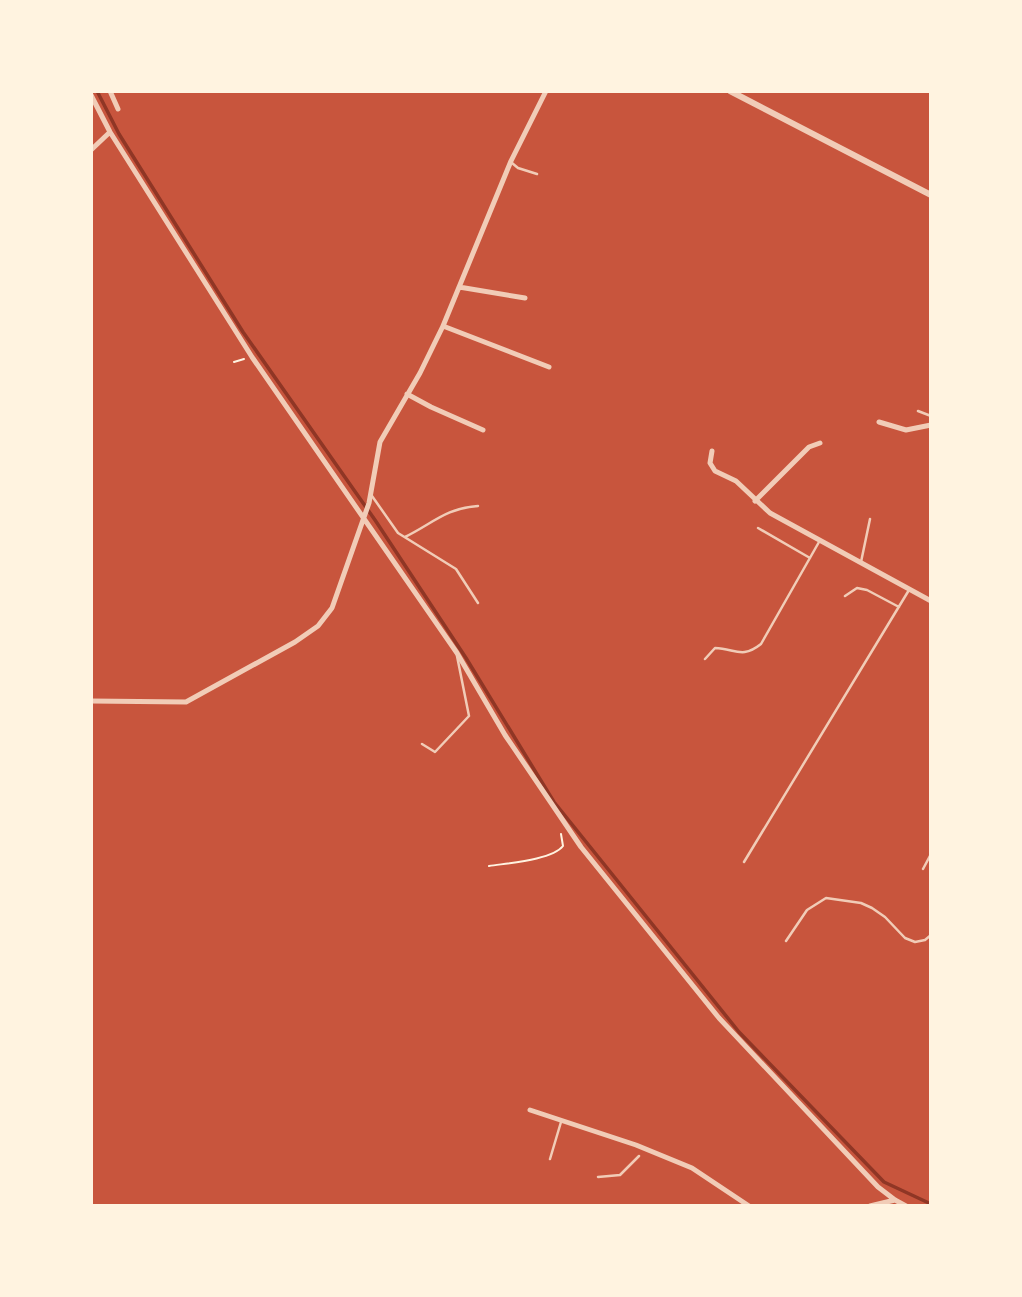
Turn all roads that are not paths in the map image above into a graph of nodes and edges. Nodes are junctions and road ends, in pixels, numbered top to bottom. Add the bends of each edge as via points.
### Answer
1 (110, 91) edge
2 (546, 91) edge
3 (730, 91) edge
4 (91, 95) edge
5 (117, 110) dead end
6 (110, 132) junction
7 (91, 150) edge
8 (511, 162) junction
9 (537, 174) dead end
10 (931, 195) edge
11 (459, 287) junction
12 (525, 298) dead end
13 (443, 326) junction
14 (548, 367) dead end
15 (407, 394) junction
16 (918, 411) dead end
17 (931, 415) edge
18 (879, 422) dead end
19 (931, 425) edge
20 (484, 430) dead end
21 (820, 443) dead end
22 (712, 451) dead end
23 (370, 494) junction
24 (755, 501) junction
25 (478, 506) dead end
26 (365, 515) junction
27 (870, 519) dead end
28 (758, 528) dead end
29 (404, 537) junction
30 (820, 540) junction
31 (810, 558) junction
32 (861, 562) junction
33 (909, 589) junction
34 (845, 596) dead end
35 (931, 601) edge
36 (478, 603) dead end
37 (899, 607) junction
38 (457, 653) junction
39 (705, 659) dead end
40 (91, 701) edge
41 (422, 744) dead end
42 (931, 854) edge
43 (744, 862) dead end
44 (923, 869) dead end
45 (931, 935) edge
46 (786, 940) dead end
47 (530, 1110) dead end
48 (562, 1120) junction
49 (642, 1152) junction
50 (550, 1159) dead end
51 (598, 1177) dead end
52 (895, 1200) junction
53 (749, 1206) edge
54 (870, 1206) edge
55 (906, 1206) edge

1 - 5 street
2 - 8 street
3 - 10 street
4 - 6 street
6 - 7 street
6 - 26 street via 252,357
8 - 9 lane
8 - 11 street
11 - 12 street
11 - 13 street
13 - 14 street
13 - 15 street
15 - 20 street
15 - 23 street via 380,442
16 - 17 lane
18 - 19 street via 906,430
21 - 24 street via 809,447
22 - 24 street via 710,463 715,471 736,481
23 - 26 street
23 - 29 lane
24 - 30 street
25 - 29 lane via 459,507
26 - 38 street
26 - 40 street via 332,608 318,626 295,642 186,702
27 - 32 lane
28 - 31 lane
29 - 36 lane via 456,569
30 - 31 lane
30 - 32 street
31 - 39 lane via 761,644 751,652 715,648
32 - 33 street
33 - 35 street
33 - 37 lane
34 - 37 lane via 857,588 867,590
37 - 43 lane
38 - 41 lane via 468,716 435,752
38 - 52 street via 505,735 581,847 719,1018
42 - 44 lane
45 - 46 lane via 915,943 873,908 826,898 807,910
47 - 48 street
48 - 49 street
48 - 50 lane
49 - 51 lane via 620,1175
49 - 53 street via 692,1168
52 - 54 street
52 - 55 street

